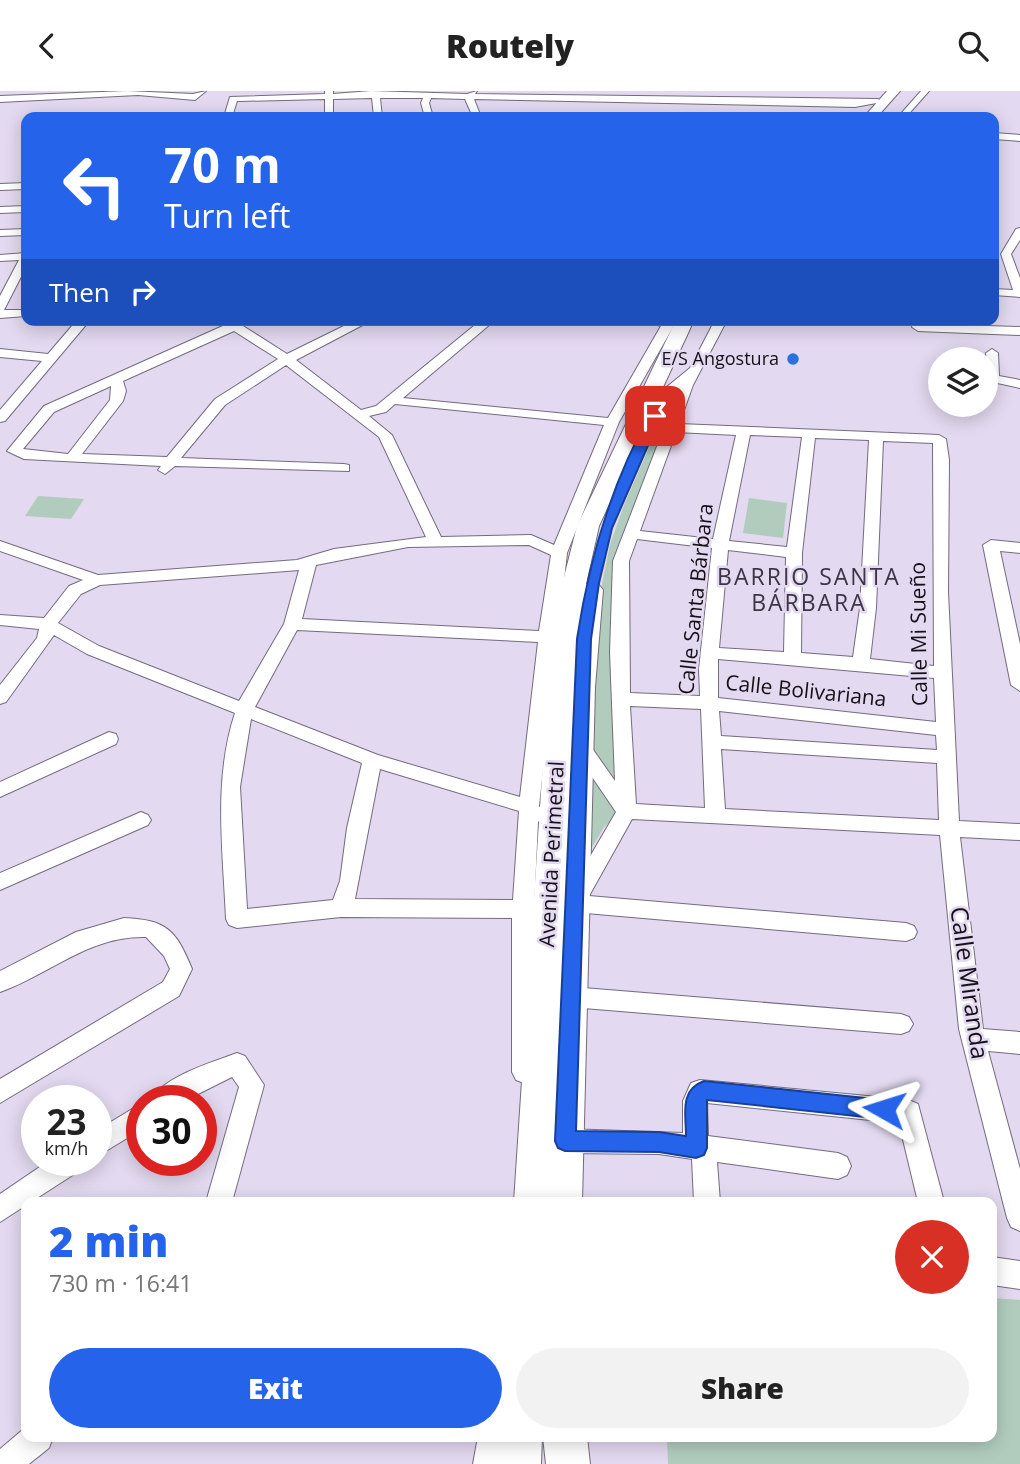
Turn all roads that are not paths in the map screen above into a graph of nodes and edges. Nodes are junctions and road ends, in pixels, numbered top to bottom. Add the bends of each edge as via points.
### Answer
1 (202, 91) edge
2 (614, 91) edge
3 (905, 91) edge
4 (925, 91) edge
5 (83, 93) edge
6 (375, 93) edge
7 (429, 93) edge
8 (175, 94) edge
9 (329, 94) edge
10 (471, 94) edge
11 (521, 95) edge
12 (771, 97) junction
13 (886, 98) edge
14 (0, 99) edge
15 (570, 100) edge
16 (668, 102) junction
17 (845, 104) junction
18 (622, 105) junction
19 (179, 110) dead end
20 (524, 110) dead end
21 (229, 112) edge
22 (329, 112) edge
23 (377, 112) edge
24 (428, 112) edge
25 (476, 112) edge
26 (672, 112) edge
27 (789, 112) edge
28 (864, 112) edge
29 (870, 112) edge
30 (886, 112) edge
31 (906, 112) edge
32 (999, 136) edge
33 (1020, 138) edge
34 (21, 186) edge
35 (0, 187) edge
36 (21, 209) edge
37 (0, 210) edge
38 (1020, 231) edge
39 (21, 232) edge
40 (0, 233) edge
41 (1015, 247) edge
42 (21, 256) edge
43 (0, 258) edge
44 (21, 264) edge
45 (6, 286) edge
46 (1019, 288) edge
47 (999, 291) edge
48 (0, 308) edge
49 (21, 313) edge
50 (0, 314) edge
51 (999, 317) edge
52 (1020, 319) edge
53 (79, 326) edge
54 (228, 326) edge
55 (241, 326) edge
56 (355, 326) edge
57 (482, 326) edge
58 (672, 326) edge
59 (673, 326) edge
60 (697, 326) edge
61 (718, 326) edge
62 (918, 326) edge
63 (1020, 331) edge
64 (6, 354) edge
65 (51, 358) junction
66 (289, 361) junction
67 (0, 366) edge
68 (696, 367) junction
69 (998, 379) edge
70 (116, 380) junction
71 (1020, 384) edge
72 (664, 395) junction
73 (399, 398) junction
74 (360, 414) junction
75 (0, 418) edge
76 (612, 422) junction
77 (670, 428) junction
78 (744, 431) junction
79 (809, 434) junction
80 (385, 435) junction
81 (876, 436) junction
82 (72, 458) junction
83 (167, 467) junction
84 (344, 468) dead end
85 (630, 534) junction
86 (436, 542) junction
87 (720, 544) junction
88 (0, 547) edge
89 (1020, 548) edge
90 (794, 552) junction
91 (559, 553) junction
92 (310, 561) junction
93 (97, 580) junction
94 (0, 620) edge
95 (48, 624) junction
96 (292, 624) junction
97 (547, 637) junction
98 (710, 653) junction
99 (792, 659) junction
100 (861, 664) junction
101 (942, 673) junction
102 (7, 679) edge
103 (1020, 685) edge
104 (0, 698) edge
105 (621, 699) junction
106 (707, 703) junction
107 (245, 712) junction
108 (944, 729) junction
109 (109, 739) dead end
110 (710, 742) junction
111 (580, 745) junction
112 (945, 757) junction
113 (372, 760) junction
114 (0, 790) edge
115 (529, 807) junction
116 (626, 811) junction
117 (715, 815) junction
118 (141, 820) dead end
119 (949, 828) junction
120 (1020, 832) edge
121 (552, 843) junction
122 (0, 882) edge
123 (574, 903) junction
124 (341, 908) junction
125 (523, 909) junction
126 (906, 932) dead end
127 (0, 982) edge
128 (571, 997) junction
129 (901, 1024) dead end
130 (974, 1039) junction
131 (1020, 1043) edge
132 (186, 1085) edge
133 (0, 1092) edge
134 (565, 1141) junction
135 (700, 1148) junction
136 (838, 1166) dead end
137 (49, 1176) edge
138 (220, 1197) edge
139 (521, 1197) edge
140 (533, 1197) edge
141 (563, 1197) edge
142 (706, 1197) edge
143 (930, 1197) edge
144 (0, 1209) edge
145 (1020, 1218) edge
146 (997, 1272) edge
147 (1020, 1275) edge
148 (32, 1442) edge
149 (492, 1442) edge
150 (520, 1442) edge
151 (555, 1442) edge
152 (566, 1442) edge
153 (6, 1464) edge
154 (488, 1464) edge
155 (519, 1464) edge
156 (554, 1464) edge
157 (568, 1464) edge

1 - 8 street via 197,97
2 - 18 street
3 - 30 highway
4 - 31 street
5 - 8 street
5 - 14 street
6 - 7 street
6 - 9 street
6 - 23 street
7 - 10 street
7 - 24 street
8 - 19 street
9 - 21 street via 281,103 233,99
9 - 22 street
10 - 11 street
10 - 25 street
11 - 15 street
11 - 20 street
12 - 16 street
12 - 17 street
12 - 27 street
13 - 17 street
13 - 29 highway
15 - 18 street
16 - 18 street
16 - 26 street
17 - 28 street
32 - 33 street
34 - 35 street
36 - 37 street
38 - 41 street
39 - 40 street
41 - 46 street via 1006,258
42 - 43 street
44 - 45 street
45 - 48 street
46 - 47 street
49 - 50 street
51 - 52 street
53 - 65 street
54 - 70 street
55 - 66 street
56 - 66 street
57 - 73 street
58 - 76 street
59 - 121 highway, Avenida Perimetral via 581,551 564,638
60 - 72 highway, Avenida Perimetral
61 - 68 street
62 - 63 street
64 - 65 street
64 - 67 street
65 - 75 street
66 - 74 street
66 - 83 street via 222,401
68 - 72 street
68 - 77 street
69 - 71 street
70 - 82 street via 117,401
70 - 82 street via 49,409 15,451
72 - 111 highway, Avenida Perimetral via 599,553 584,639
73 - 74 street via 382,409
73 - 76 street
73 - 80 street via 390,411
74 - 80 street
76 - 91 street
77 - 78 street
77 - 85 street
78 - 79 street
78 - 87 street, Calle Santa Bárbara
79 - 81 street
79 - 90 street
80 - 86 street
81 - 100 street
81 - 101 street, Calle Mi Sueño via 939,439
82 - 83 street
83 - 84 street
85 - 87 street
85 - 105 street via 618,585
86 - 91 street via 531,540
86 - 92 street
87 - 90 street
87 - 98 street, Calle Santa Bárbara
88 - 93 street
89 - 103 street via 991,545
90 - 99 street
91 - 97 street
92 - 93 street
92 - 96 street
93 - 95 street via 75,590
94 - 95 street
95 - 102 street via 45,639
95 - 107 street via 93,650
96 - 97 street
96 - 107 street
97 - 115 street
98 - 99 street
98 - 106 street, Calle Santa Bárbara
99 - 100 street
100 - 101 street
101 - 108 street, Calle Mi Sueño
102 - 104 street
105 - 106 street, Calle Bolivariana
105 - 116 street
106 - 108 street, Calle Bolivariana
106 - 110 street, Calle Santa Bárbara
107 - 113 street
107 - 124 street via 230,787 237,919
108 - 112 street, Calle Mi Sueño
109 - 114 street
110 - 112 street
110 - 117 street, Calle Santa Bárbara
111 - 116 street
111 - 123 highway, Avenida Perimetral
112 - 119 street, Calle Mi Sueño
113 - 115 street
113 - 124 street
115 - 121 street
115 - 125 street
116 - 117 street
116 - 123 street
117 - 119 street
118 - 122 street
119 - 120 street
119 - 130 street, Calle Miranda
121 - 140 highway, Avenida Perimetral
123 - 126 street
123 - 128 highway, Avenida Perimetral
124 - 125 street
125 - 139 street
127 - 133 street via 84,939 124,927 151,928 173,950 181,969 171,989
128 - 129 street
128 - 134 highway, Avenida Perimetral
130 - 131 street
130 - 145 street, Calle Miranda
132 - 138 street via 237,1064 252,1085
134 - 135 street via 659,1142
134 - 141 highway, Avenida Perimetral
135 - 136 street
135 - 142 street
135 - 143 street via 695,1101 700,1091 909,1112
137 - 144 street
146 - 147 street
148 - 153 street
149 - 154 street
150 - 155 highway
151 - 156 highway
152 - 157 highway

